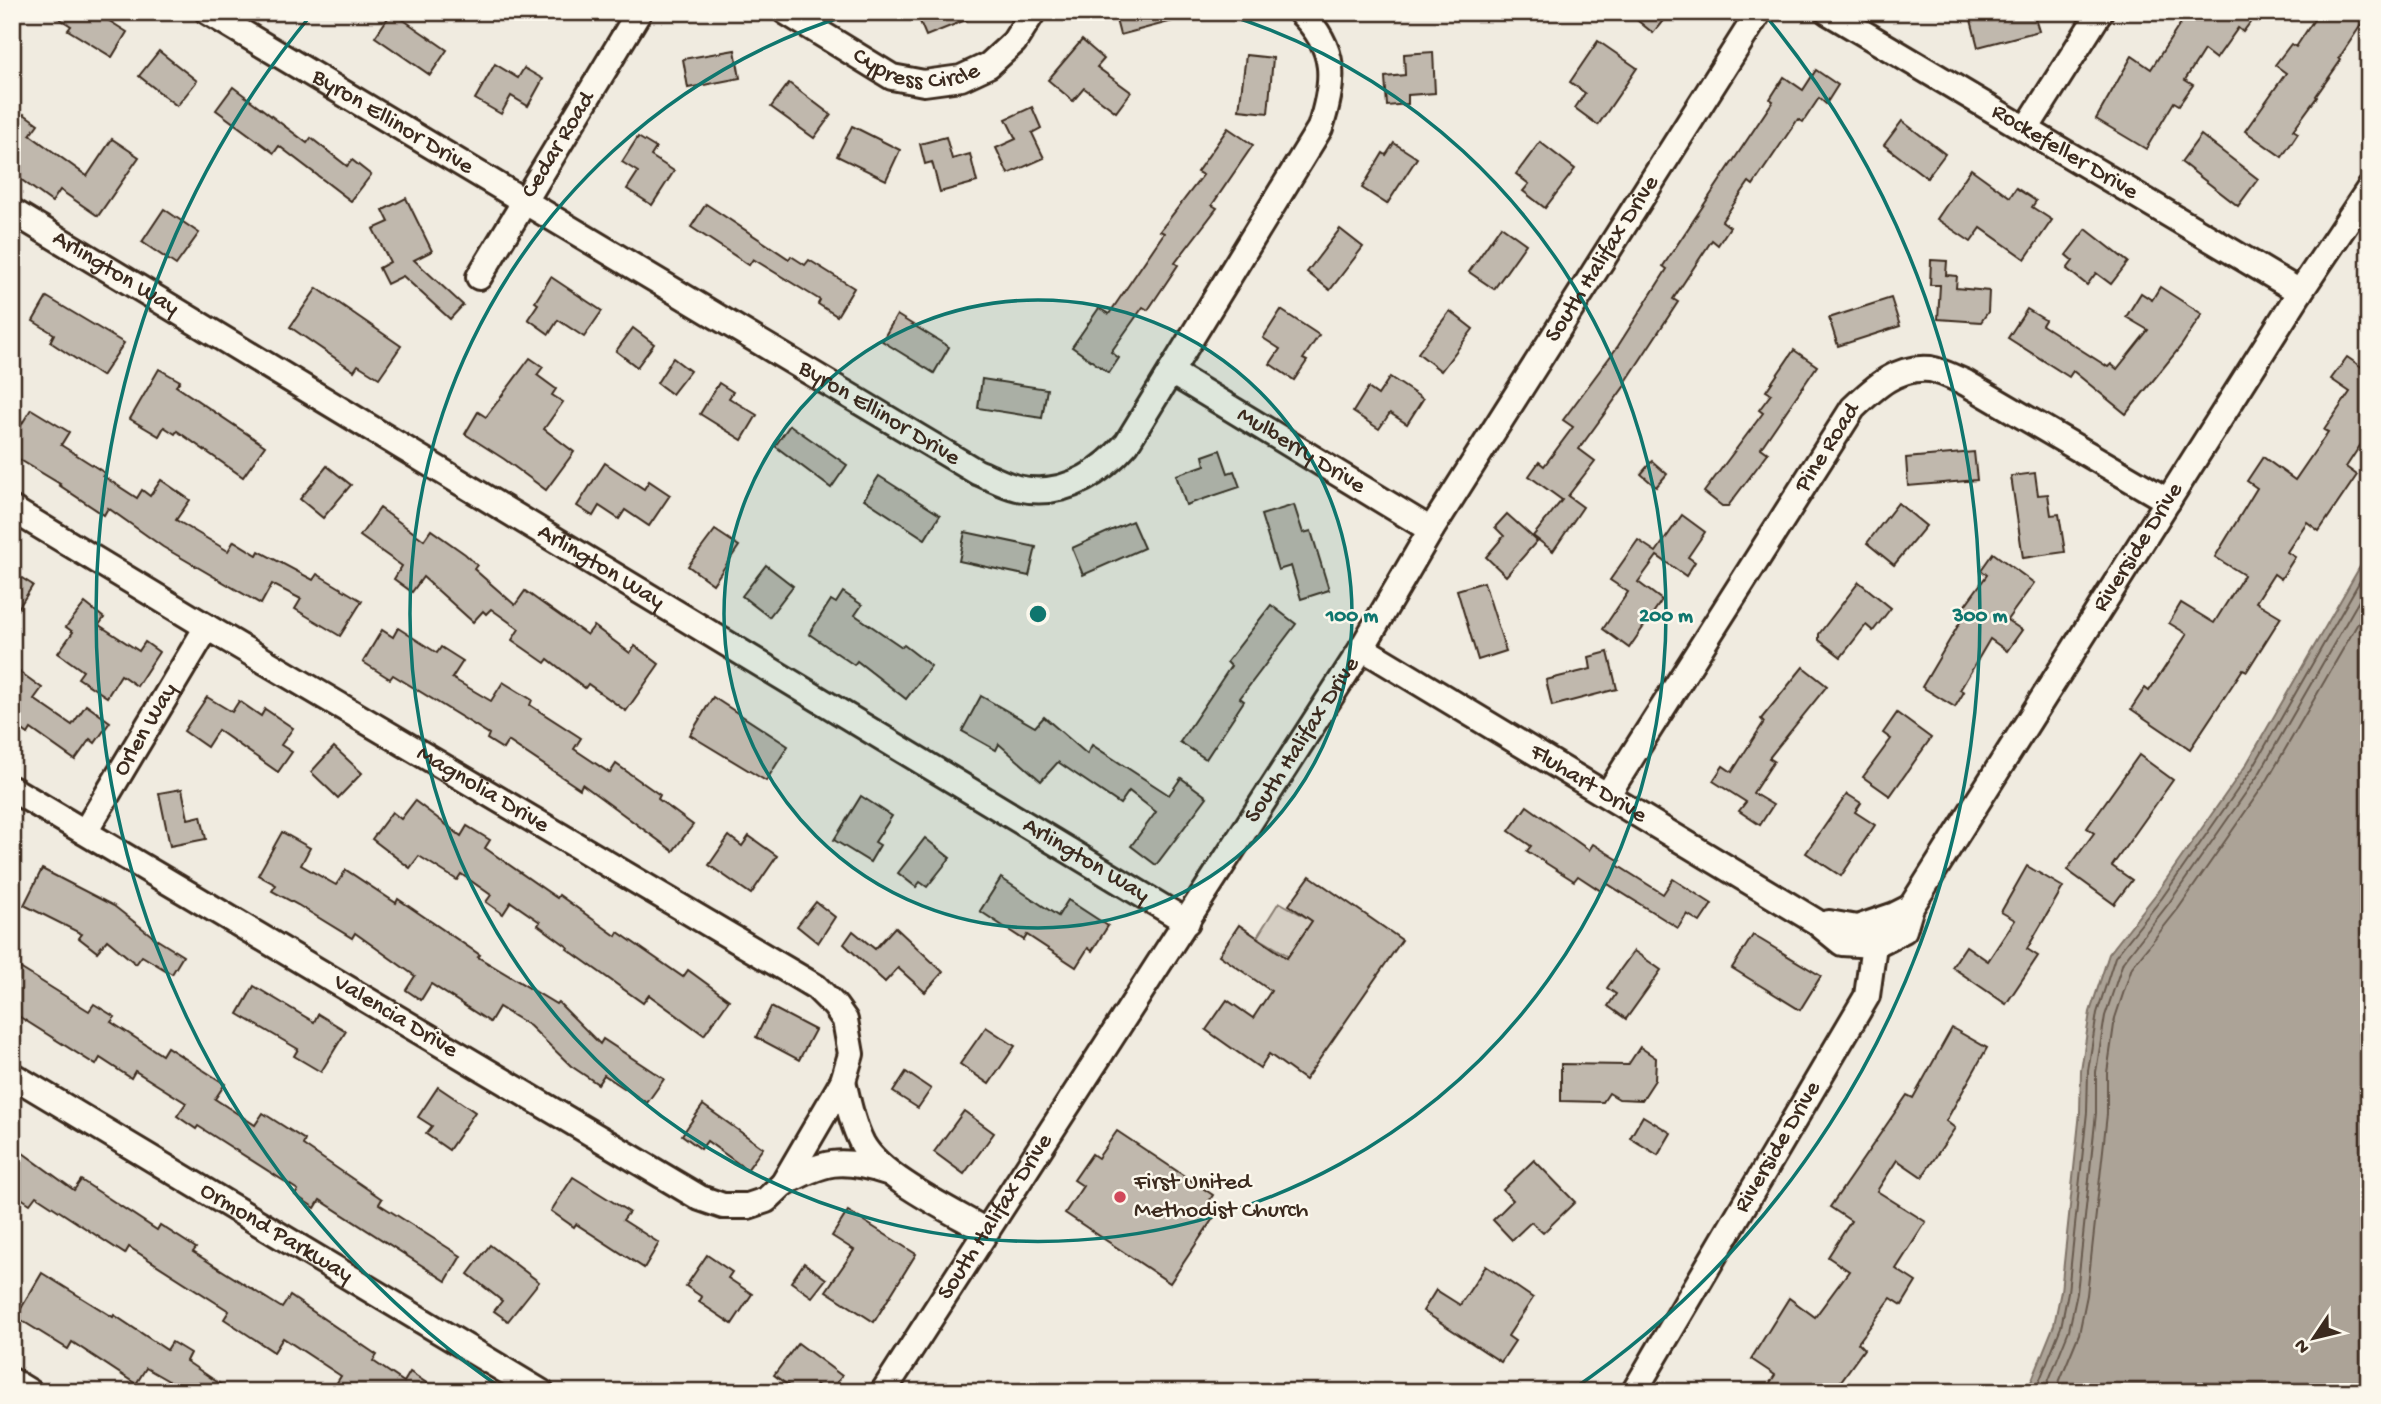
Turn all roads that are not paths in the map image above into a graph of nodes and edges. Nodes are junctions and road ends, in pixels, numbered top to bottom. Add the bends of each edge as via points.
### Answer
1 (208, 12) edge
2 (639, 12) edge
3 (786, 12) edge
4 (1033, 12) edge
5 (1300, 12) edge
6 (1759, 12) edge
7 (1828, 12) edge
8 (2099, 12) edge
9 (2026, 129) junction
10 (2369, 189) edge
11 (526, 200) junction
12 (12, 211) edge
13 (479, 277) dead end
14 (2300, 292) junction
15 (1171, 372) junction
16 (2168, 501) junction
17 (12, 509) edge
18 (1431, 530) junction
19 (207, 627) junction
20 (1362, 649) junction
21 (12, 789) edge
22 (1608, 794) junction
23 (85, 832) junction
24 (1910, 907) junction
25 (1815, 921) junction
26 (1187, 922) junction
27 (1874, 945) junction
28 (12, 1075) edge
29 (843, 1081) junction
30 (816, 1128) joint
31 (887, 1172) junction
32 (783, 1184) junction
33 (986, 1231) junction
34 (12, 1381) edge
35 (30, 1392) edge
36 (541, 1392) edge
37 (883, 1392) edge
38 (1634, 1392) edge

1 - 11 street, Byron Ellinor Drive
2 - 11 street, Cedar Road
3 - 4 street, Cypress Circle via 892,77 924,83 961,78 989,65 1014,42
5 - 15 street, Byron Ellinor Drive via 1328,51 1332,78 1320,128
6 - 18 street, South Halifax Drive
7 - 9 street, Rockefeller Drive
8 - 9 street
9 - 14 street, Rockefeller Drive
10 - 14 street, Riverside Drive
11 - 13 street, Cedar Road
11 - 15 street, Byron Ellinor Drive via 976,472 1016,488 1045,492 1071,487 1112,461
12 - 26 street, Arlington Way
14 - 16 street, Riverside Drive
15 - 18 street, Mulberry Drive
16 - 22 street, Pine Road via 1966,383 1931,369 1903,371 1877,385 1853,408
16 - 24 street, Riverside Drive
17 - 19 street, Magnolia Drive
18 - 20 street, South Halifax Drive
19 - 23 street, Orlen Way
19 - 29 street, Magnolia Drive via 816,987 845,1020 851,1054
20 - 22 street, Fluhart Drive
20 - 26 street, South Halifax Drive
21 - 23 street, Valencia Drive
22 - 25 street, Fluhart Drive
23 - 32 street, Valencia Drive via 700,1198 723,1206 748,1206 766,1200
24 - 25 street, Fluhart Drive via 1857,928
24 - 27 street, Riverside Drive via 1904,930
25 - 27 street, Fluhart Drive via 1842,943
26 - 33 street, South Halifax Drive
27 - 38 street, Riverside Drive via 1867,996
28 - 36 street, Ormond Parkway
29 - 30 street, Magnolia Drive
29 - 31 street, Valencia Drive via 864,1146
30 - 32 street, Valencia Drive
31 - 32 street, Valencia Drive via 858,1162 833,1163
31 - 33 street, Valencia Drive
33 - 37 street, South Halifax Drive
34 - 35 street

